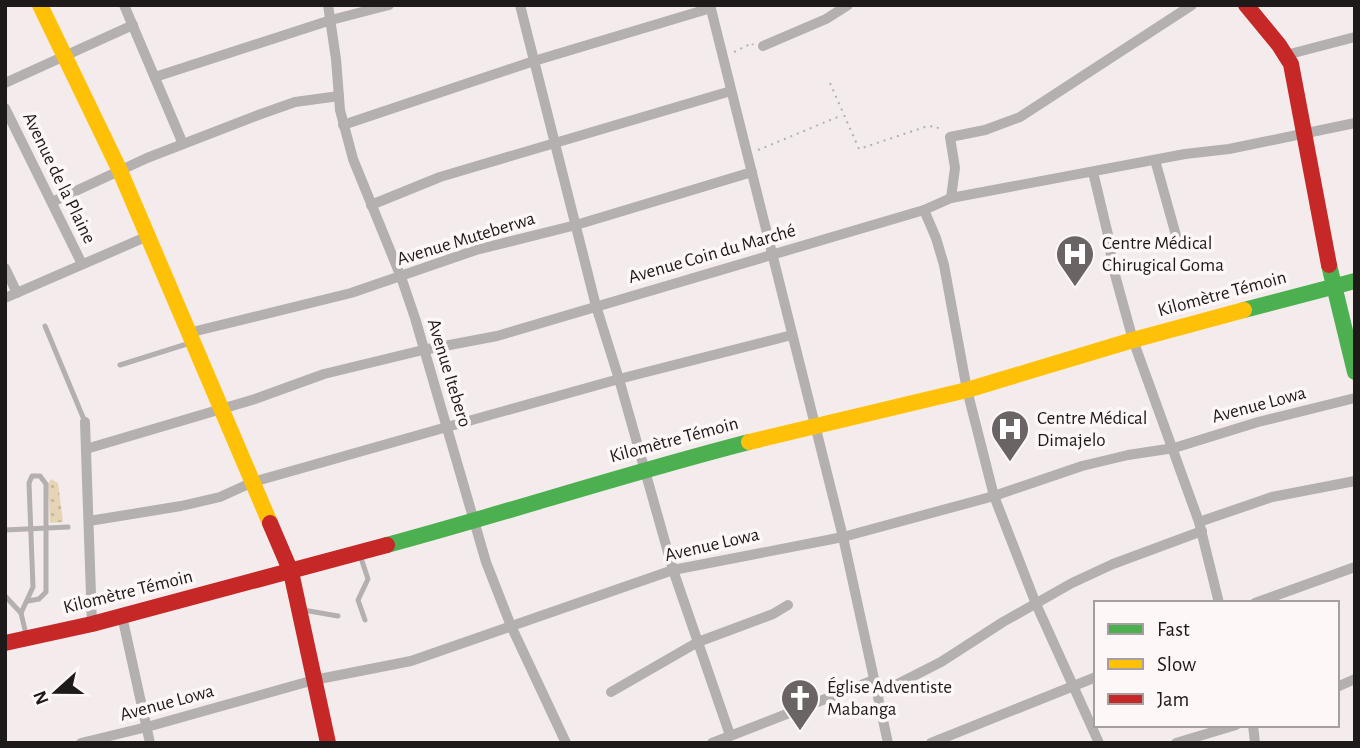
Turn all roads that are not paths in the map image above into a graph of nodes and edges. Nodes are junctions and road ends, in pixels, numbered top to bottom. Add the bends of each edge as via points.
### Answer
1 (40, 5) edge
2 (124, 5) edge
3 (328, 5) edge
4 (390, 5) edge
5 (520, 5) edge
6 (848, 5) edge
7 (1192, 5) edge
8 (1246, 5) edge
9 (711, 6) edge
10 (331, 20) junction
11 (133, 25) junction
12 (1355, 37) edge
13 (763, 46) road end
14 (1286, 55) junction
15 (64, 56) junction
16 (534, 61) junction
17 (155, 77) junction
18 (5, 83) edge
19 (732, 91) junction
20 (339, 96) junction
21 (5, 108) edge
22 (1355, 123) edge
23 (343, 125) junction
24 (1305, 135) junction
25 (554, 143) junction
26 (183, 144) junction
27 (1155, 160) junction
28 (120, 171) junction
29 (752, 172) junction
30 (1093, 172) junction
31 (951, 198) junction
32 (52, 202) junction
33 (371, 205) junction
34 (924, 210) junction
35 (576, 225) junction
36 (148, 236) junction
37 (1177, 239) dead end
38 (772, 255) junction
39 (82, 264) junction
40 (5, 268) edge
41 (401, 277) junction
42 (1355, 281) edge
43 (1333, 287) junction
44 (17, 293) junction
45 (5, 298) edge
46 (596, 306) junction
47 (45, 326) dead end
48 (792, 335) junction
49 (190, 337) junction
50 (1133, 340) junction
51 (423, 350) junction
52 (120, 365) dead end
53 (1355, 372) edge
54 (619, 379) junction
55 (967, 390) junction
56 (1355, 398) edge
57 (221, 408) junction
58 (85, 422) joint
59 (814, 425) junction
60 (447, 427) junction
61 (1174, 448) junction
62 (86, 449) junction
63 (644, 469) junction
64 (1355, 481) edge
65 (253, 482) junction
66 (995, 496) junction
67 (89, 520) junction
68 (476, 521) junction
69 (1200, 526) junction
70 (68, 527) dead end
71 (30, 528) junction
72 (46, 528) junction
73 (5, 530) edge
74 (843, 537) junction
75 (359, 553) junction
76 (1355, 567) edge
77 (673, 570) junction
78 (291, 572) junction
79 (5, 596) edge
80 (28, 601) junction
81 (1219, 601) edge
82 (1261, 601) edge
83 (1036, 604) junction
84 (789, 605) dead end
85 (299, 610) junction
86 (21, 613) junction
87 (122, 616) junction
88 (338, 617) dead end
89 (365, 620) dead end
90 (92, 624) junction
91 (511, 626) junction
92 (27, 638) junction
93 (698, 642) junction
94 (5, 643) edge
95 (1094, 678) edge
96 (1355, 679) edge
97 (314, 680) junction
98 (874, 680) junction
99 (1339, 686) edge
100 (1075, 687) junction
101 (611, 692) dead end
102 (878, 694) junction
103 (147, 727) junction
104 (1229, 727) edge
105 (730, 735) junction
106 (81, 743) edge
107 (150, 743) edge
108 (328, 743) edge
109 (566, 743) edge
110 (712, 743) edge
111 (888, 743) edge
112 (931, 743) edge
113 (1099, 743) edge
114 (1176, 743) edge

1 - 15 main road
2 - 11 street
3 - 10 street, Avenue Itebero
4 - 10 street
5 - 16 street
6 - 13 street
7 - 31 street via 1020,117 950,137 955,168
8 - 14 main road
9 - 16 street
9 - 19 street
10 - 17 street
10 - 20 street, Avenue Itebero
11 - 15 street
11 - 17 street
12 - 14 street
14 - 24 main road
15 - 18 street
15 - 28 main road
16 - 23 street
16 - 25 street
17 - 26 street
19 - 25 street
19 - 29 street
20 - 23 street, Avenue Itebero
20 - 26 street via 282,106
21 - 32 street, Avenue de la Plaine
22 - 24 street, Avenue Coin du Marché
23 - 33 street, Avenue Itebero
24 - 27 street, Avenue Coin du Marché
24 - 43 main road
25 - 33 street via 440,177
25 - 35 street
26 - 28 street
27 - 30 street, Avenue Coin du Marché
27 - 37 street
28 - 32 street
28 - 36 main road
29 - 35 street, Avenue Muteberwa
29 - 38 street
30 - 31 street, Avenue Coin du Marché
30 - 50 street
31 - 34 street, Avenue Coin du Marché
32 - 39 street, Avenue de la Plaine
33 - 41 street, Avenue Itebero
34 - 38 street, Avenue Coin du Marché
34 - 55 street via 944,264
35 - 41 street, Avenue Muteberwa via 476,250
35 - 46 street
36 - 39 street
36 - 49 main road
38 - 46 street, Avenue Coin du Marché
38 - 48 street
39 - 44 street
40 - 44 street
41 - 49 street, Avenue Muteberwa
41 - 51 street, Avenue Itebero
42 - 43 main road, Kilomètre Témoin
43 - 50 main road, Kilomètre Témoin
43 - 53 main road
44 - 45 street
46 - 51 street, Avenue Coin du Marché via 497,336
46 - 54 street
47 - 58 lane
48 - 54 street
48 - 59 street
49 - 52 lane
49 - 57 main road
50 - 55 main road, Kilomètre Témoin
50 - 61 street
51 - 57 street, Avenue Coin du Marché via 324,374
51 - 60 street, Avenue Itebero
54 - 60 street
54 - 63 street
55 - 59 main road, Kilomètre Témoin
55 - 66 street
56 - 61 street, Avenue Lowa
57 - 62 street, Avenue Coin du Marché
57 - 65 main road
58 - 62 street
59 - 63 main road, Kilomètre Témoin
59 - 74 street
60 - 65 street
60 - 68 street, Avenue Itebero
61 - 66 street, Avenue Lowa via 1082,466
61 - 69 street
62 - 67 street
63 - 68 main road, Kilomètre Témoin
63 - 77 street
64 - 69 street via 1272,497
65 - 67 street via 220,497
65 - 78 main road
66 - 74 street, Avenue Lowa
66 - 83 street
67 - 90 street
68 - 75 main road, Kilomètre Témoin
68 - 91 street, Avenue Itebero
69 - 81 street
69 - 83 street via 1072,583
70 - 72 lane
71 - 72 lane
71 - 72 lane via 29,483 32,476 40,476 46,484
71 - 73 lane
71 - 80 lane via 33,587
72 - 80 lane via 46,592
74 - 77 street, Avenue Lowa
74 - 98 street
75 - 78 main road, Kilomètre Témoin
75 - 89 lane via 368,579 358,595
76 - 82 street
77 - 91 street, Avenue Lowa
77 - 93 street
78 - 85 main road
78 - 87 main road, Kilomètre Témoin
79 - 86 lane
80 - 86 lane
83 - 100 street
83 - 102 street
84 - 93 street
85 - 88 lane
85 - 97 main road
86 - 92 lane
87 - 90 main road, Kilomètre Témoin
87 - 103 street
90 - 92 main road, Kilomètre Témoin
91 - 97 street, Avenue Lowa via 408,662
91 - 109 street, Avenue Itebero
92 - 94 main road, Kilomètre Témoin
93 - 101 street
93 - 105 street
95 - 100 street
96 - 99 street
97 - 103 street, Avenue Lowa
97 - 108 main road
98 - 102 street
98 - 105 street
100 - 112 street
100 - 113 street
102 - 111 street
103 - 106 street, Avenue Lowa
103 - 107 street
104 - 114 street
105 - 110 street

